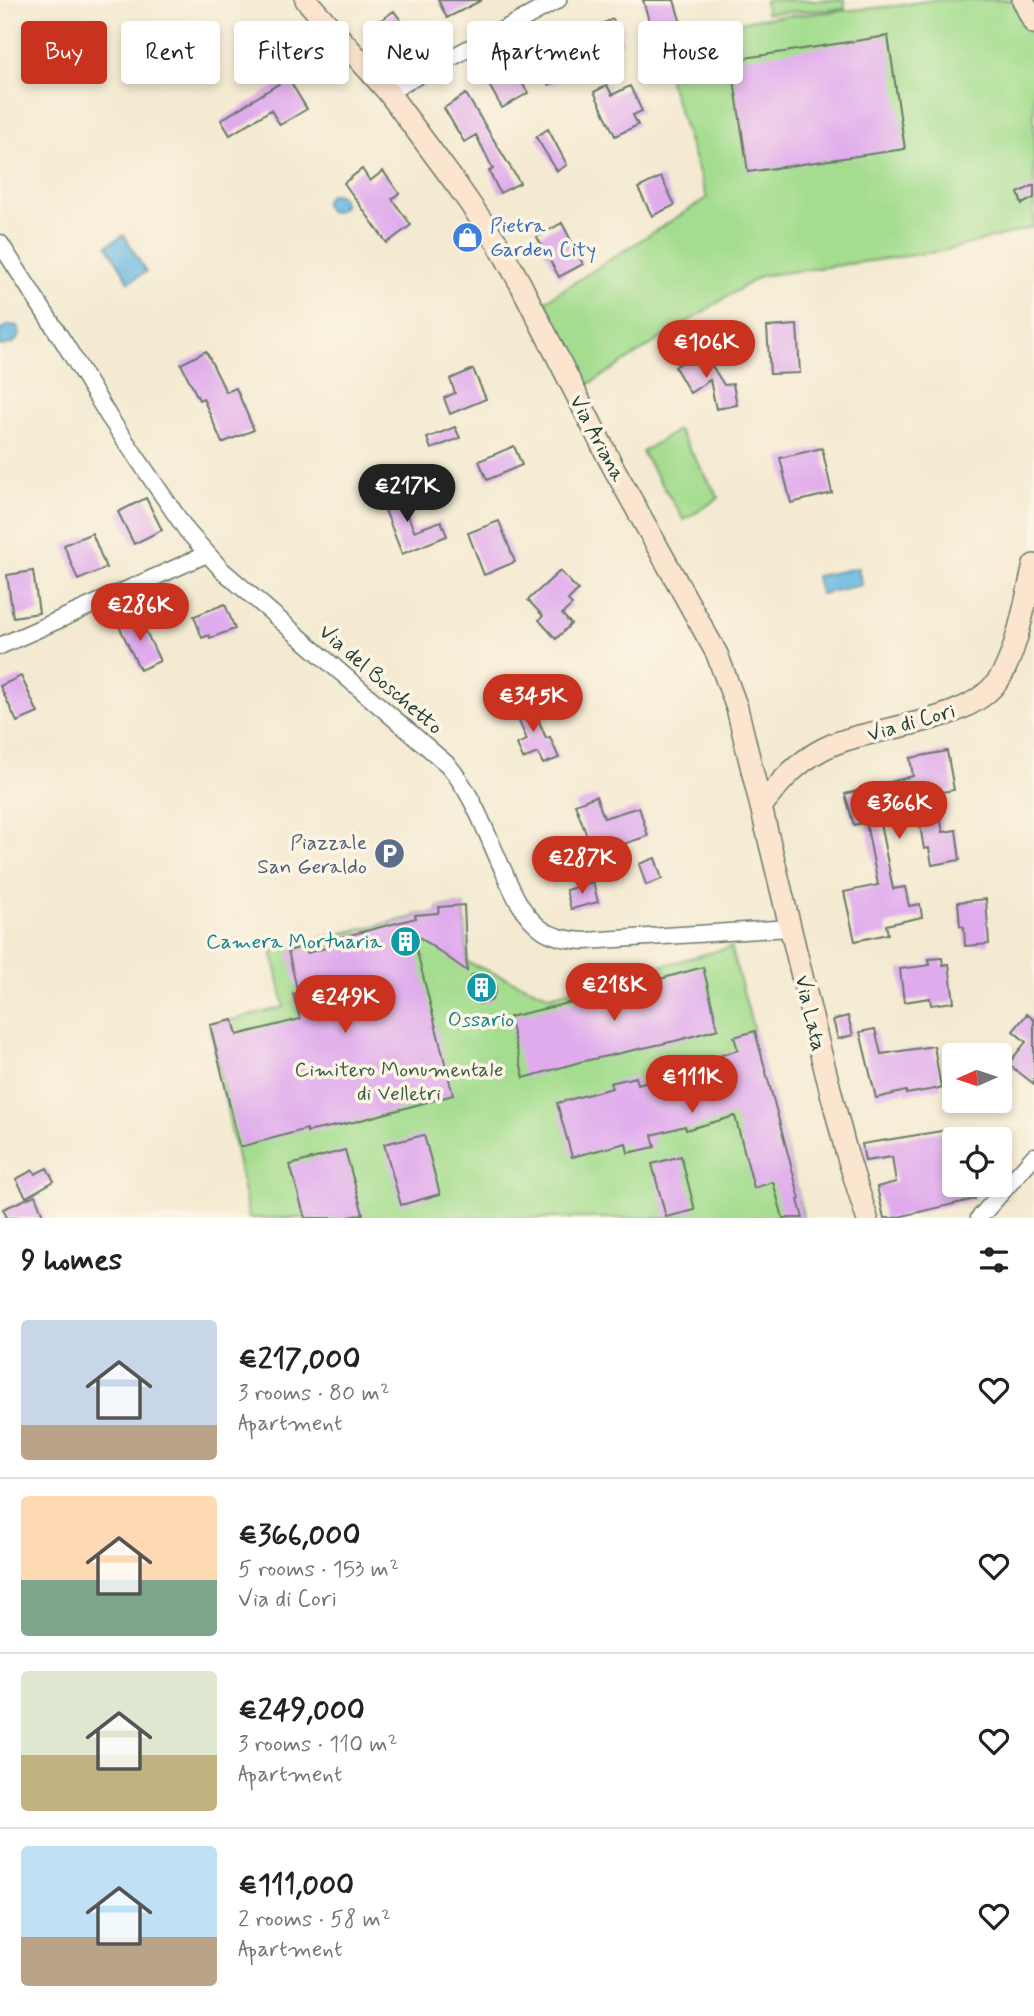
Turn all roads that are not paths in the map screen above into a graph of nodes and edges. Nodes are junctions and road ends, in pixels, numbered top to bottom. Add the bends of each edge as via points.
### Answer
1 (306, 0) edge
2 (558, 0) edge
3 (1023, 0) edge
4 (1034, 23) edge
5 (388, 92) junction
6 (0, 243) edge
7 (207, 554) junction
8 (1034, 565) edge
9 (0, 646) edge
10 (761, 807) junction
11 (791, 928) junction
12 (1034, 1156) edge
13 (867, 1218) edge
14 (979, 1218) edge

1 - 5 main road, Via Ariana
2 - 5 street
3 - 4 main road
5 - 10 main road, Via Ariana via 512,268 597,437 717,654 737,708
6 - 7 street, Via del Boschetto via 102,406
7 - 9 street
7 - 11 street, Via del Boschetto via 448,765 466,789 516,898 540,928 557,937 585,941
8 - 10 main road, Via di Cori via 1010,657 990,689 950,713 855,737 818,752 790,771
10 - 11 main road, Via Lata
11 - 13 main road, Via Lata via 839,1126
12 - 14 street

